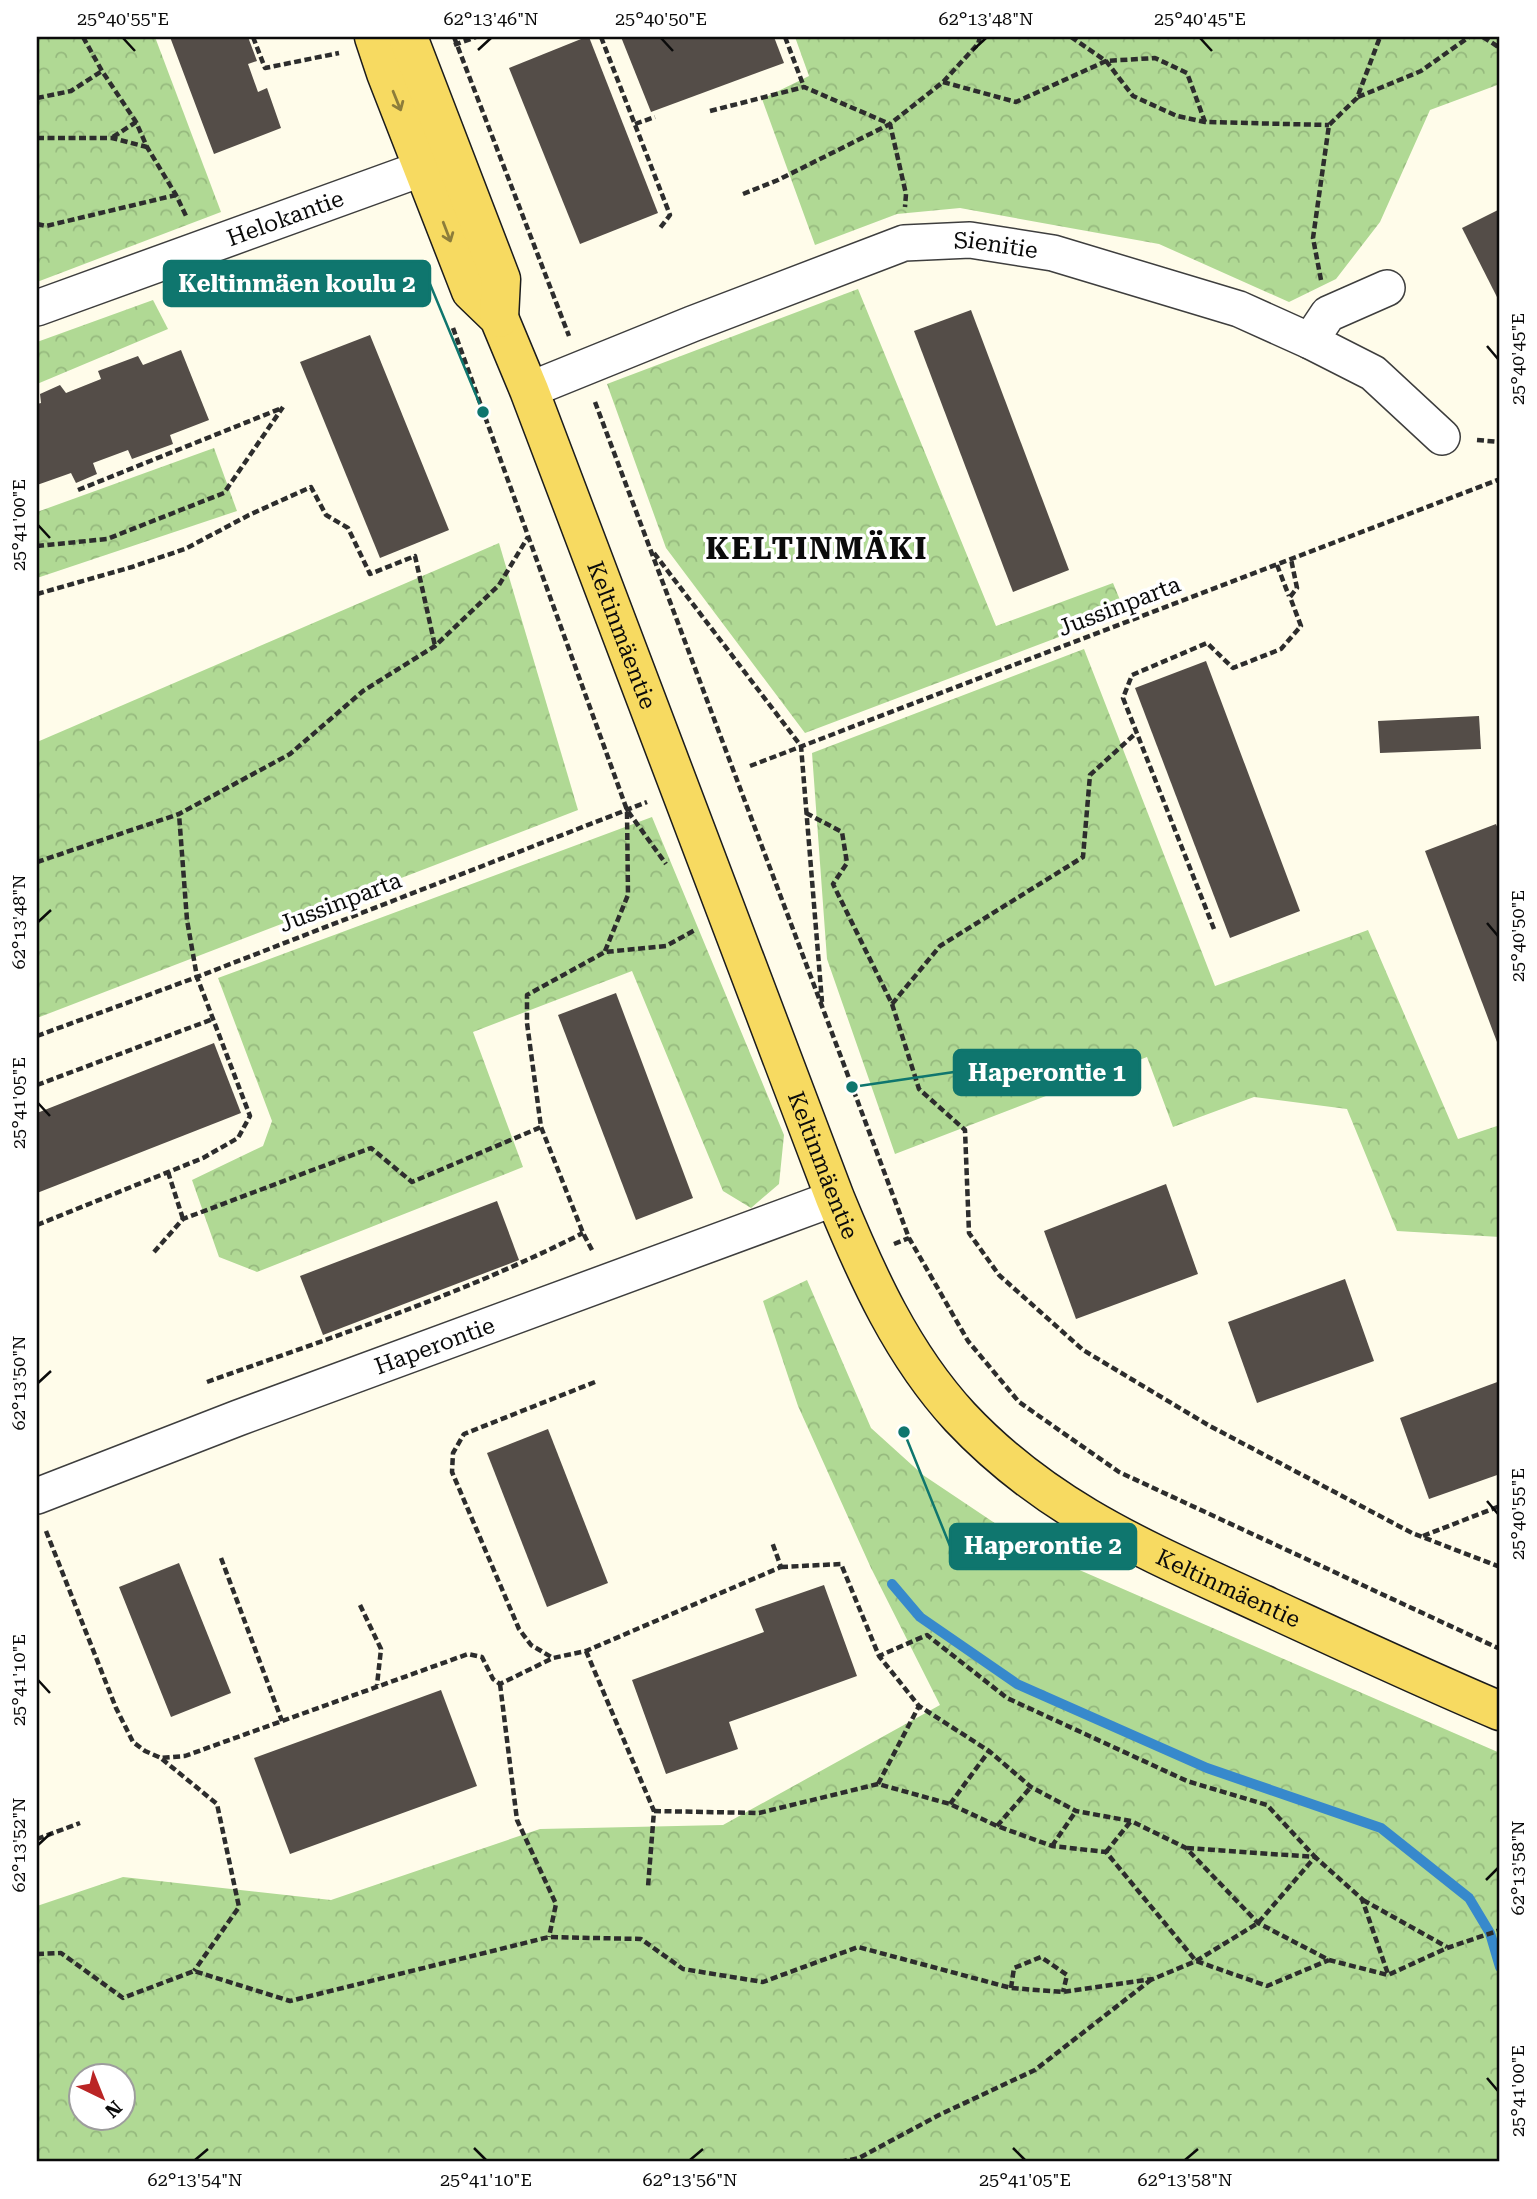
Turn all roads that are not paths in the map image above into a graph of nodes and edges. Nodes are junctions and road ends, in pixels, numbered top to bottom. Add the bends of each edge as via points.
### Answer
1 (374, 37) edge
2 (408, 37) edge
3 (439, 162) junction
4 (1387, 288) dead end
5 (37, 308) edge
6 (1319, 328) junction
7 (529, 390) junction
8 (1442, 437) dead end
9 (835, 1198) junction
10 (40, 1510) edge
11 (1500, 1711) edge

1 -> 3 main road, Keltinmäentie via 386,73
2 - 3 main road, Keltinmäentie
3 - 5 street, Helokantie
3 - 7 main road, Keltinmäentie via 501,279 499,318
4 - 6 street
6 - 7 street, Sienitie via 1053,254 970,240 904,243
6 - 8 street, Sienitie
7 - 9 main road, Keltinmäentie
9 - 10 street, Haperontie via 251,1414
9 - 11 main road, Keltinmäentie via 902,1342 958,1415 1001,1458 1050,1496 1102,1528

